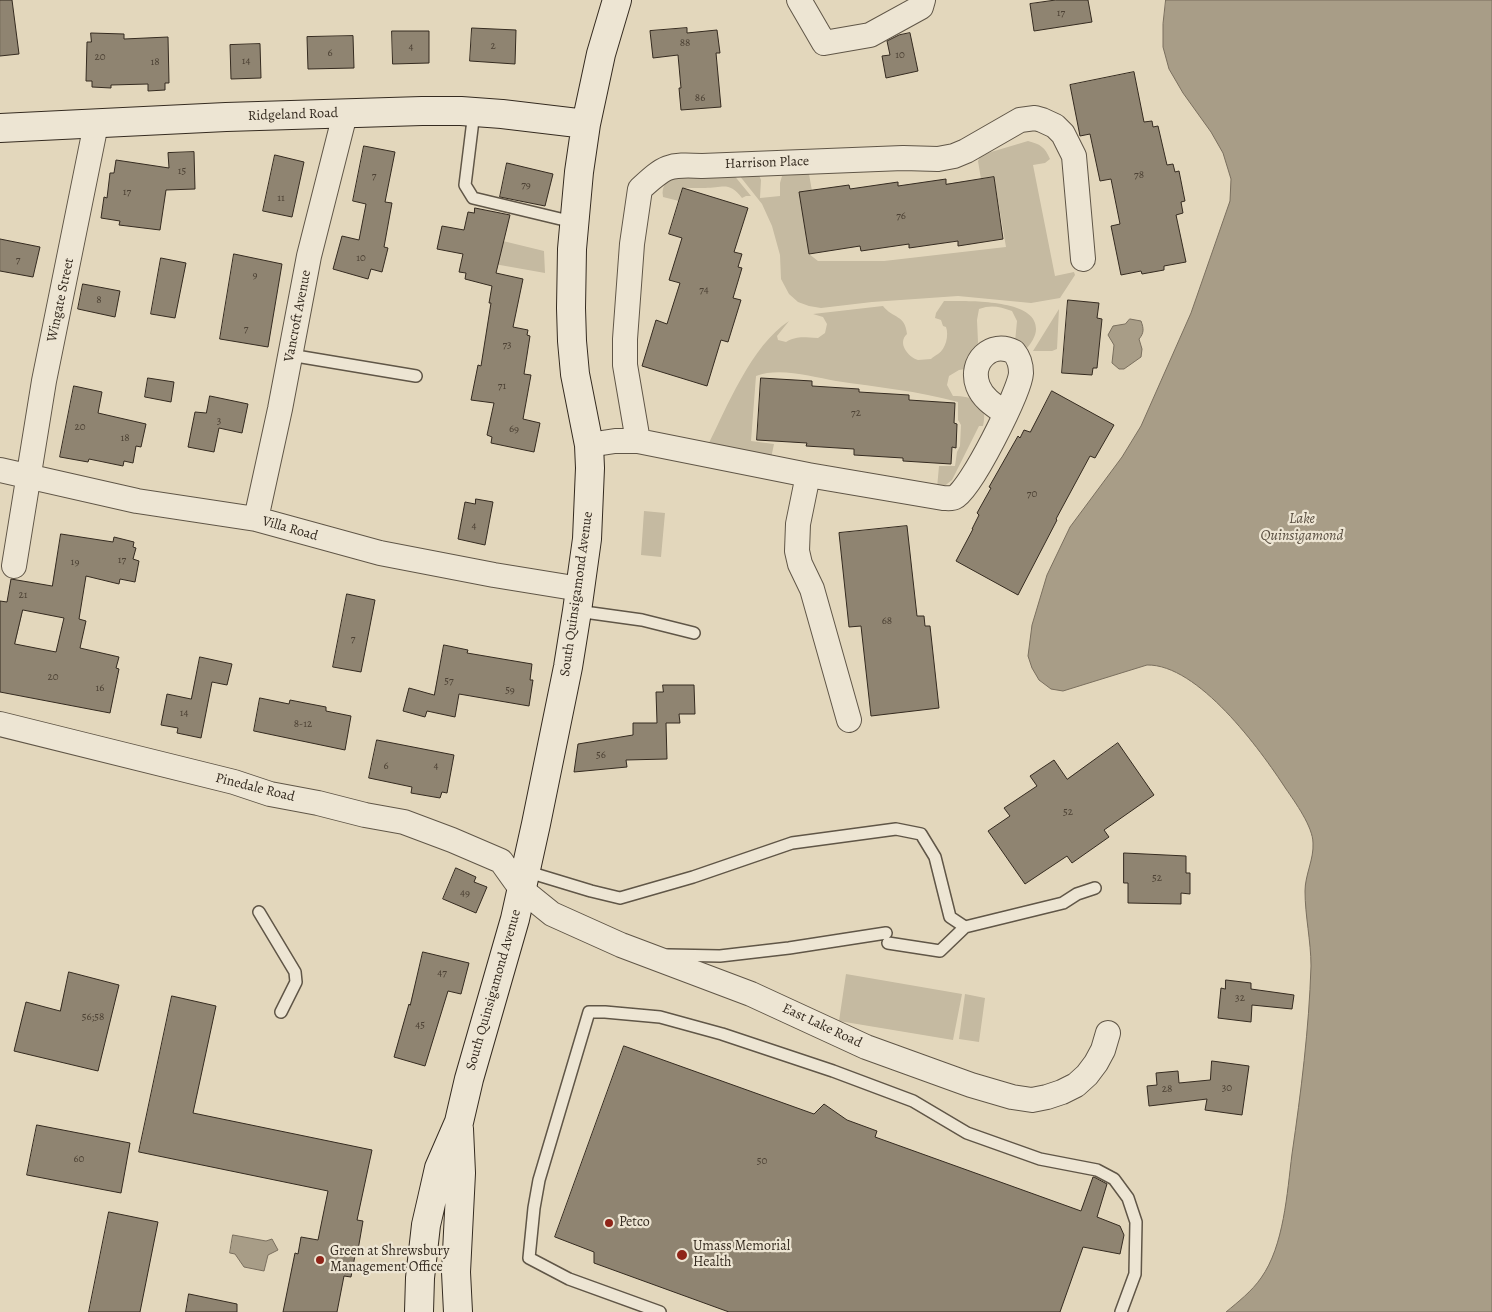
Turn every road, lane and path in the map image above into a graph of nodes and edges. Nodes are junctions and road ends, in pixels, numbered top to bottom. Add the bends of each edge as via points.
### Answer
1 (617, 0) edge
2 (798, 0) edge
3 (923, 0) edge
4 (474, 112) junction
5 (345, 114) junction
6 (96, 124) junction
7 (586, 124) junction
8 (0, 128) edge
9 (574, 222) junction
10 (1083, 259) dead end
11 (290, 355) junction
12 (416, 376) dead end
13 (1006, 414) dead end
14 (638, 441) junction
15 (589, 445) junction
16 (0, 470) edge
17 (808, 474) junction
18 (27, 476) junction
19 (256, 519) junction
20 (14, 566) dead end
21 (579, 600) junction
22 (694, 633) dead end
23 (849, 720) dead end
24 (0, 724) edge
25 (523, 880) junction
26 (1095, 888) dead end
27 (259, 912) dead end
28 (966, 927) junction
29 (648, 955) junction
30 (281, 1012) dead end
31 (1108, 1034) dead end
32 (459, 1122) junction
33 (419, 1312) edge
34 (458, 1312) edge
35 (660, 1312) edge
36 (1121, 1312) edge

1 - 7 main road, South Quinsigamond Avenue
2 - 3 street via 824,43 870,35 921,7
4 - 5 main road, Ridgeland Road
4 - 7 main road, Ridgeland Road
4 - 9 lane via 465,185 473,198
5 - 6 main road, Ridgeland Road
5 - 11 street, Vancroft Avenue via 309,256
6 - 8 main road, Ridgeland Road
6 - 18 street, Wingate Street
7 - 9 main road, South Quinsigamond Avenue
9 - 15 main road, South Quinsigamond Avenue via 570,283 572,341
10 - 14 street, Harrison Place via 1074,156 1055,126 1035,118 1020,120 954,156 938,159 676,165 664,168 640,189 631,258 626,365
11 - 12 lane
11 - 19 street, Vancroft Avenue
13 - 17 street via 977,470 955,497 944,498
14 - 15 street
14 - 17 street
15 - 21 main road, South Quinsigamond Avenue via 589,514
16 - 18 street, Villa Road
17 - 23 street via 798,524 797,551 812,589
18 - 19 street, Villa Road via 137,501
18 - 20 street, Wingate Street
19 - 21 street, Villa Road via 380,553 476,572
21 - 22 lane
21 - 25 main road, South Quinsigamond Avenue
24 - 25 street, Pinedale Road via 234,782 270,794 404,822 501,861
25 - 28 lane via 620,898 792,843 896,829 921,834 935,857 950,917
25 - 29 street, East Lake Road via 552,914
25 - 32 main road, South Quinsigamond Avenue
26 - 28 lane via 1063,903
27 - 30 lane via 295,972 296,982
28 - 29 lane via 940,951 887,938 720,956
29 - 31 street, East Lake Road via 751,994 866,1047 1012,1098 1032,1100 1047,1097 1076,1085 1096,1063
32 - 33 main road, South Quinsigamond Avenue via 438,1168 426,1225
32 - 34 main road, South Quinsigamond Avenue
35 - 36 lane via 569,1279 529,1258 539,1180 589,1012 660,1017 722,1034 913,1100 967,1133 1040,1159 1097,1170 1114,1179 1128,1198 1136,1222 1135,1274

